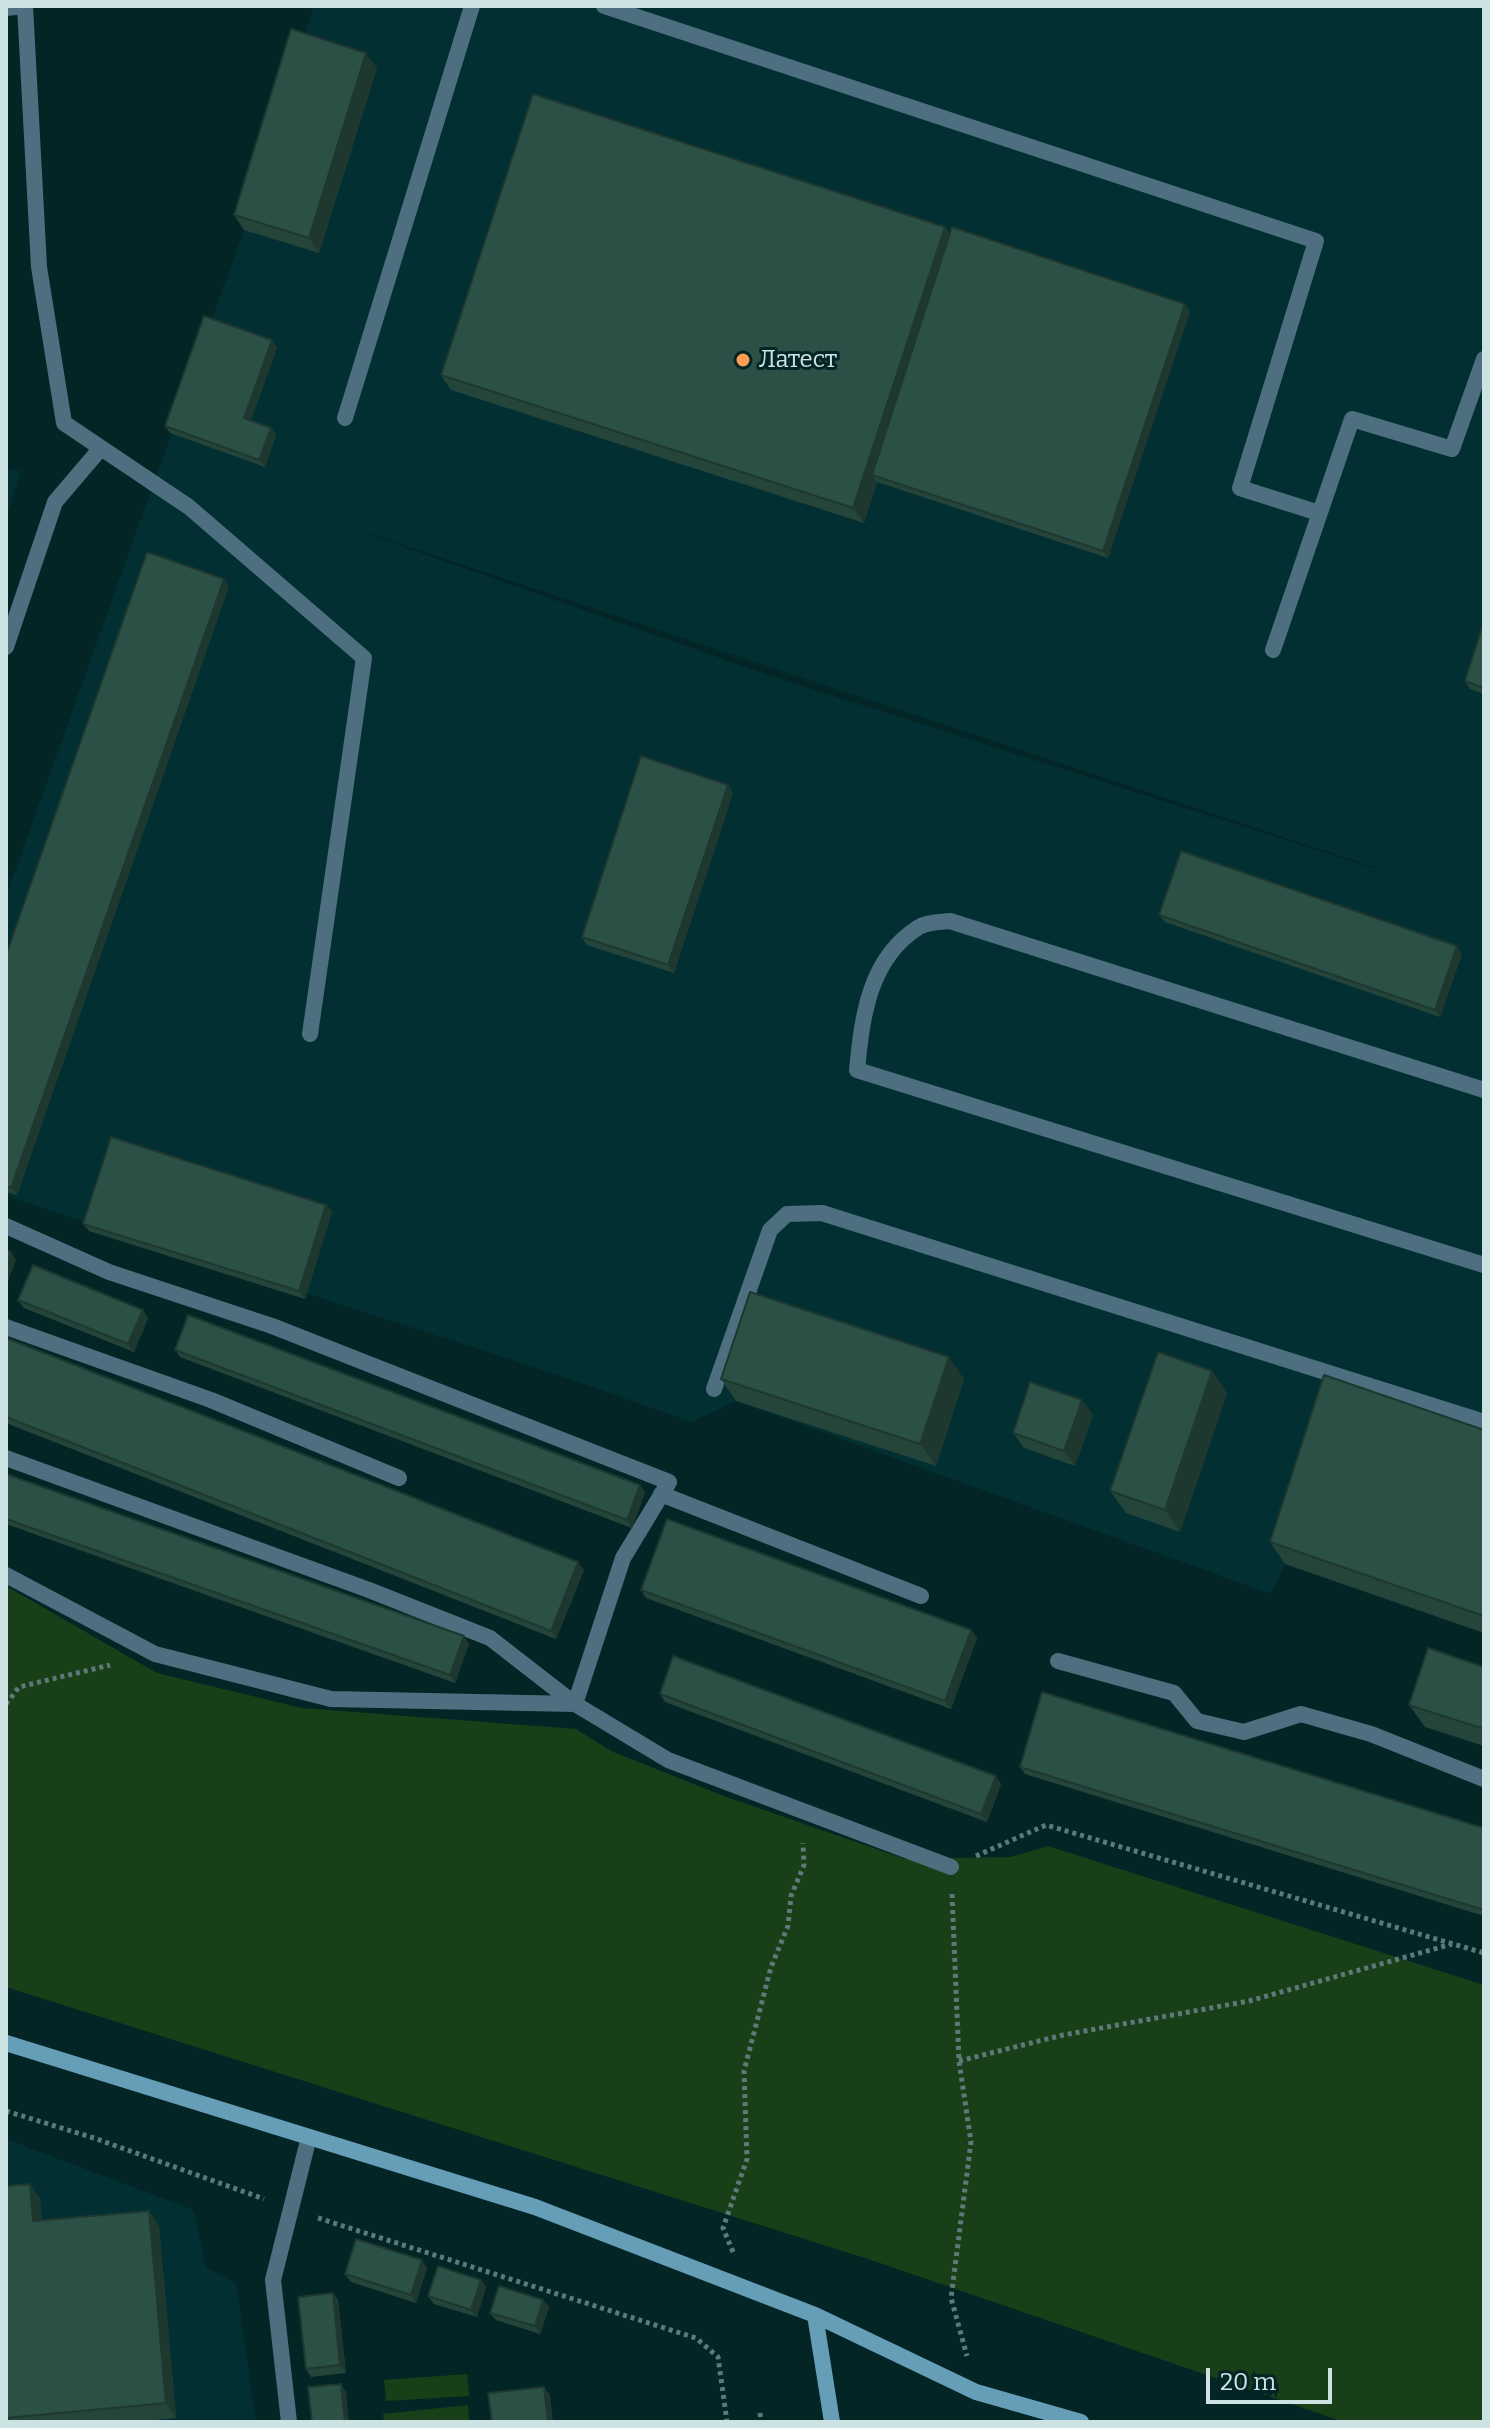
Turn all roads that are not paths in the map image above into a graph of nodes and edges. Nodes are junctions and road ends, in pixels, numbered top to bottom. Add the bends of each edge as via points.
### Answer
1 (25, 6) edge
2 (472, 6) edge
3 (604, 6) edge
4 (6, 8) edge
5 (1484, 359) edge
6 (345, 418) dead end
7 (101, 448) junction
8 (1319, 513) junction
9 (6, 647) edge
10 (1273, 650) dead end
11 (310, 1034) dead end
12 (1484, 1090) edge
13 (6, 1226) edge
14 (1484, 1265) edge
15 (6, 1327) edge
16 (714, 1389) dead end
17 (1484, 1422) edge
18 (6, 1458) edge
19 (399, 1478) dead end
20 (661, 1494) junction
21 (6, 1575) edge
22 (921, 1596) dead end
23 (1058, 1661) dead end
24 (575, 1704) junction
25 (1484, 1779) edge
26 (951, 1867) road end
27 (6, 2043) edge
28 (309, 2137) junction
29 (815, 2315) junction
30 (289, 2422) edge
31 (832, 2422) edge
32 (1081, 2422) edge

1 - 4 lane
1 - 7 lane via 39,267 64,423
2 - 6 lane
3 - 8 lane via 1316,241 1240,488
5 - 8 lane via 1452,449 1352,419
7 - 9 lane via 55,502
7 - 11 lane via 189,507 364,658
8 - 10 lane
12 - 14 lane via 950,921 921,926 882,961 862,1017 857,1070
13 - 20 lane via 109,1272 272,1326 669,1482
15 - 19 lane via 211,1400
16 - 17 lane via 770,1230 787,1214 822,1213
18 - 24 lane via 490,1638
20 - 22 lane
20 - 24 lane via 623,1558
21 - 24 lane via 155,1654 331,1699
23 - 25 lane via 1174,1693 1197,1721 1244,1732 1301,1714 1371,1734
24 - 26 lane via 668,1760
27 - 28 street
28 - 29 street via 535,2207
28 - 30 lane via 273,2280
29 - 31 street
29 - 32 street via 976,2392

